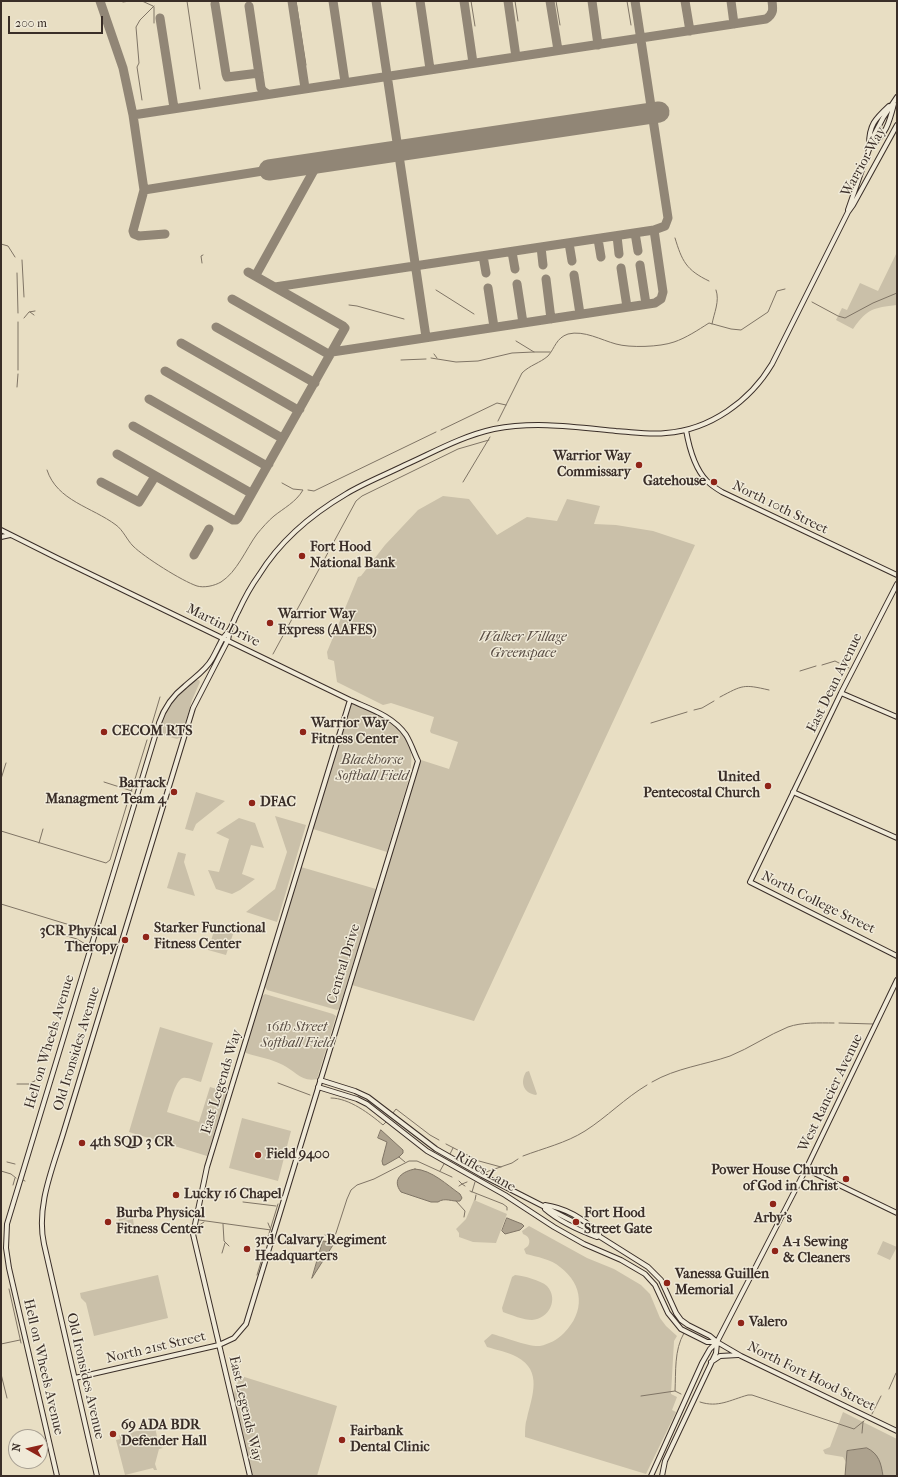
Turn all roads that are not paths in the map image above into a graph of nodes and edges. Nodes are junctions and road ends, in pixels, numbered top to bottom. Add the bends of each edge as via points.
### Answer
1 (896, 99) edge
2 (897, 125) edge
3 (869, 148) junction
4 (848, 212) junction
5 (686, 430) junction
6 (1, 530) edge
7 (11, 535) junction
8 (1, 537) edge
9 (897, 575) edge
10 (897, 584) edge
11 (230, 630) junction
12 (223, 638) junction
13 (228, 640) junction
14 (841, 693) junction
15 (350, 700) junction
16 (897, 717) edge
17 (418, 761) joint
18 (793, 792) junction
19 (897, 838) edge
20 (750, 882) joint
21 (897, 956) edge
22 (897, 980) edge
23 (320, 1080) junction
24 (318, 1087) junction
25 (806, 1168) junction
26 (897, 1213) edge
27 (648, 1267) joint
28 (645, 1274) joint
29 (716, 1342) junction
30 (219, 1344) junction
31 (741, 1356) junction
32 (711, 1362) junction
33 (75, 1378) junction
34 (897, 1431) edge
35 (57, 1476) edge
36 (97, 1476) edge
37 (250, 1476) edge
38 (651, 1476) edge
39 (662, 1476) edge

1 - 3 street, Warrior Way via 883,118
1 - 3 street via 890,121 881,139
2 - 4 street, Warrior Way
3 - 4 street, Warrior Way
4 - 5 street via 777,356 763,378 732,408
5 - 9 street, North 10th Street via 692,455 703,476 722,492
5 - 11 street via 649,434 548,424 528,425 492,430 448,444 352,490 311,518 266,563
6 - 7 street, Martin Drive
7 - 8 street
7 - 12 street, Martin Drive
10 - 14 street, East Dean Avenue
11 - 12 street
11 - 13 street
12 - 13 street, Martin Drive
12 - 35 street, Hell on Wheels Avenue via 208,665 172,698 161,716 8,1217 6,1242 9,1268
13 - 15 street, Martin Drive
13 - 33 street, Old Ironsides Avenue via 193,708 43,1204 42,1238
14 - 16 street
14 - 18 street, East Dean Avenue
15 - 17 street, Martin Drive via 383,715 398,726 407,736
15 - 30 street, East Legends Way via 207,1167 193,1231
17 - 23 street, Central Drive
18 - 19 street
18 - 20 street, East Dean Avenue
20 - 21 street, North College Street
22 - 25 street, West Rancier Avenue
23 - 24 street, Central Drive
23 - 27 street, Rifles Lane via 368,1097 432,1146 482,1175 586,1228
24 - 28 street, Rifles Lane via 367,1104 427,1151 584,1244
24 - 30 street, Central Drive via 246,1324 234,1338
25 - 26 street
25 - 29 street, West Rancier Avenue
27 - 29 street, North Fort Hood Street via 661,1280 676,1313 682,1320
28 - 29 street, North Fort Hood Street via 655,1285 668,1313 678,1325 707,1342
29 - 31 street, North Fort Hood Street
29 - 32 street via 716,1352
29 - 38 street via 702,1363
30 - 33 street, North 21st Street
30 - 37 street, East Legends Way
31 - 32 street via 720,1356
31 - 34 street, North Fort Hood Street
32 - 39 street via 665,1461
33 - 36 street, Old Ironsides Avenue

